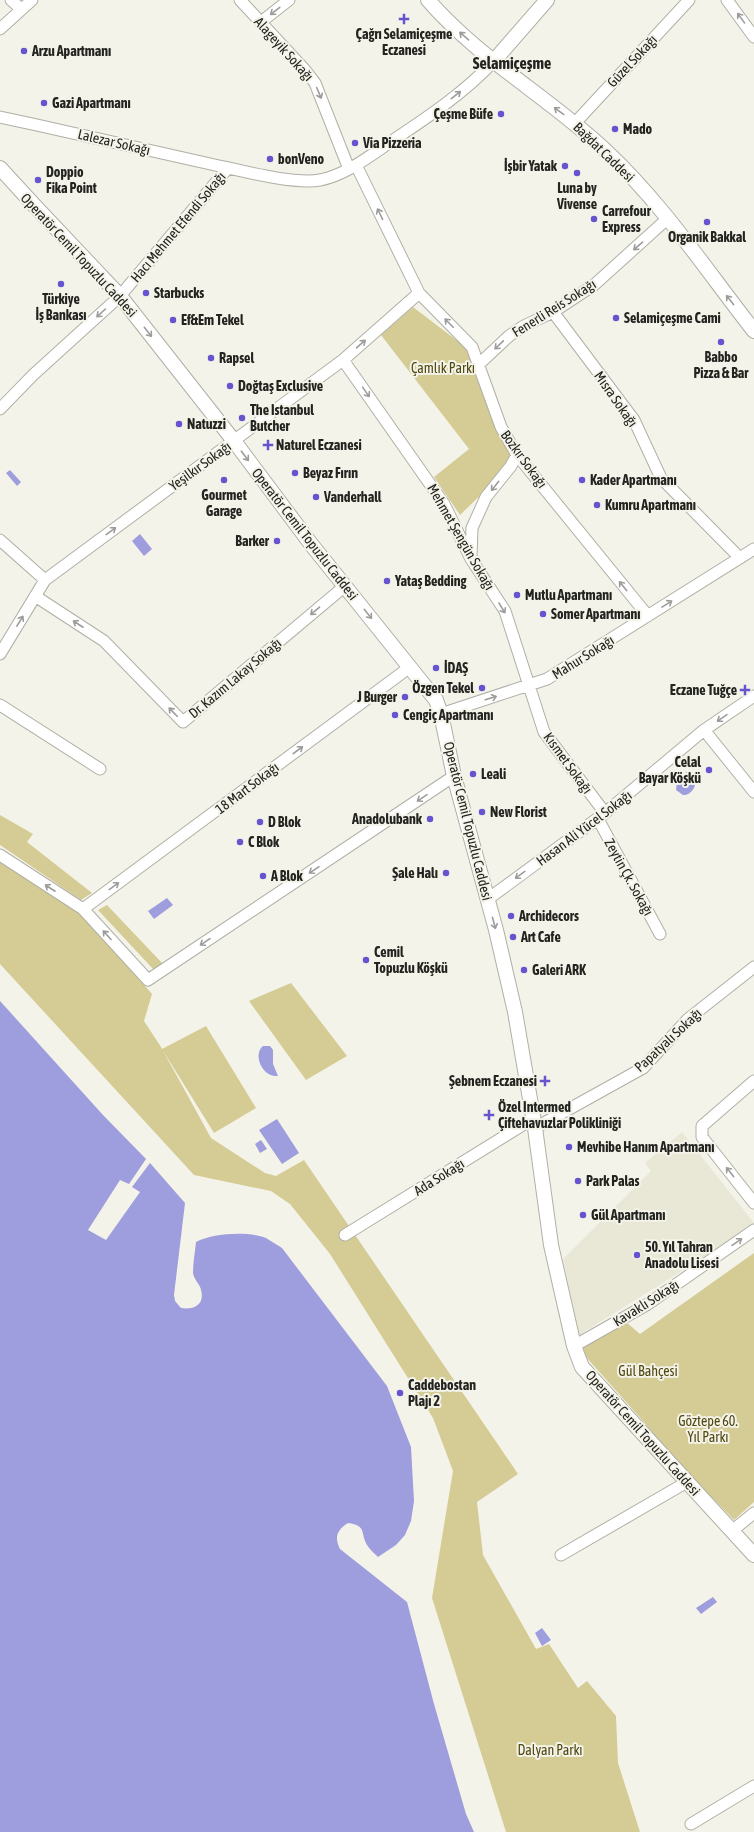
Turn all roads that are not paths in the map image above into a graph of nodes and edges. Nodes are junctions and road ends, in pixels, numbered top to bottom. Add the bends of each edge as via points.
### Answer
1 (10, 0) edge
2 (32, 0) edge
3 (240, 0) edge
4 (289, 0) edge
5 (428, 0) edge
6 (547, 0) edge
7 (689, 0) edge
8 (727, 0) edge
9 (21, 9) junction
10 (261, 22) junction
11 (0, 29) edge
12 (754, 37) edge
13 (493, 62) junction
14 (0, 117) edge
15 (575, 123) junction
16 (352, 167) junction
17 (0, 168) edge
18 (228, 168) junction
19 (667, 220) junction
20 (419, 293) junction
21 (120, 296) junction
22 (553, 312) junction
23 (754, 331) edge
24 (343, 360) junction
25 (478, 365) junction
26 (0, 409) edge
27 (234, 441) junction
28 (518, 455) junction
29 (0, 540) edge
30 (754, 549) edge
31 (740, 558) junction
32 (471, 559) junction
33 (45, 580) junction
34 (345, 586) junction
35 (35, 596) junction
36 (648, 616) junction
37 (0, 654) edge
38 (410, 667) junction
39 (529, 686) junction
40 (754, 696) edge
41 (0, 705) edge
42 (441, 714) junction
43 (704, 730) junction
44 (100, 769) dead end
45 (454, 776) junction
46 (754, 792) edge
47 (601, 816) junction
48 (0, 855) edge
49 (488, 899) junction
50 (83, 909) junction
51 (660, 934) dead end
52 (754, 967) edge
53 (754, 1081) edge
54 (534, 1123) junction
55 (754, 1203) edge
56 (754, 1230) edge
57 (345, 1235) dead end
58 (574, 1346) junction
59 (687, 1482) junction
60 (754, 1513) edge
61 (733, 1530) junction
62 (561, 1555) dead end
63 (754, 1555) edge
64 (754, 1786) edge
65 (691, 1824) dead end

1 - 9 street
2 - 9 street
3 - 10 street, Alageyik Sokağı
4 -> 10 street
13 -> 5 main road, Bağdat Caddesi via 449,24
6 - 13 main road
7 - 15 street, Güzel Sokağı
12 -> 8 street
9 - 11 street
10 -> 16 street, Alageyik Sokağı via 315,83
15 -> 13 main road, Bağdat Caddesi
16 -> 13 street, Hacı Mehmet Efendi Sokağı via 468,86
14 - 18 street, Lalezar Sokağı
15 - 19 main road, Bağdat Caddesi via 612,158
16 - 18 street, Hacı Mehmet Efendi Sokağı via 328,178 311,180 276,177
20 -> 16 street, Bozkır Sokağı
17 - 21 main road, Operatör Cemil Topuzlu Caddesi
18 - 21 street, Hacı Mehmet Efendi Sokağı
19 -> 22 street, Fenerli Reis Sokağı via 594,285
23 -> 19 main road, Bağdat Caddesi
24 -> 20 street, Yeşilkır Sokağı
25 -> 20 street, Bozkır Sokağı via 472,347
21 -> 26 street, Hacı Mehmet Efendi Sokağı via 33,374
21 -> 27 main road, Operatör Cemil Topuzlu Caddesi
22 -> 25 street, Fenerli Reis Sokağı via 509,336
22 - 31 street, Mısra Sokağı via 634,420 661,478
24 - 27 street, Yeşilkır Sokağı
24 -> 32 street, Mehmet Şengün Sokağı via 444,504
25 - 28 street, Bozkır Sokağı via 501,427
33 -> 27 street, Yeşilkır Sokağı
27 -> 34 main road, Operatör Cemil Topuzlu Caddesi
28 -> 32 street via 486,497 472,528
36 -> 28 street, Bozkır Sokağı
29 - 33 street
30 - 31 street, Mahur Sokağı
36 -> 31 street, Mahur Sokağı
32 -> 39 street, Mehmet Şengün Sokağı via 505,611
33 - 35 street, Yeşilkır Sokağı
34 -> 35 street, Dr. Kazım Lakay Sokağı via 182,722 104,641
34 -> 38 main road, Operatör Cemil Topuzlu Caddesi
37 -> 35 street, Yeşilkır Sokağı
36 - 39 street, Mahur Sokağı via 547,679
38 - 42 main road, Operatör Cemil Topuzlu Caddesi via 436,700
50 -> 38 street, 18 Mart Sokağı
42 -> 39 street, Mahur Sokağı
39 - 47 street, Kısmet Sokağı via 544,732
40 -> 43 street, Hasan Ali Yücel Sokağı
41 - 44 street
42 - 45 main road, Operatör Cemil Topuzlu Caddesi
43 - 46 street
43 - 47 street, Hasan Ali Yücel Sokağı
45 - 49 main road, Operatör Cemil Topuzlu Caddesi
45 -> 50 street via 148,980
47 -> 49 street, Hasan Ali Yücel Sokağı
47 - 51 street, Zeytin Çk. Sokağı
50 -> 48 street
49 -> 54 main road, Operatör Cemil Topuzlu Caddesi via 514,1006
52 - 54 street, Papatyalı Sokağı via 688,1019 643,1068
55 -> 53 street via 702,1137 702,1126
54 - 57 street, Ada Sokağı
54 - 58 main road, Operatör Cemil Topuzlu Caddesi via 551,1245
58 -> 56 street, Kavaklı Sokağı via 648,1304
58 - 59 main road, Operatör Cemil Topuzlu Caddesi via 582,1367
59 - 61 main road, Operatör Cemil Topuzlu Caddesi
59 - 62 street
60 - 61 street
61 - 63 main road, Operatör Cemil Topuzlu Caddesi
64 - 65 street

